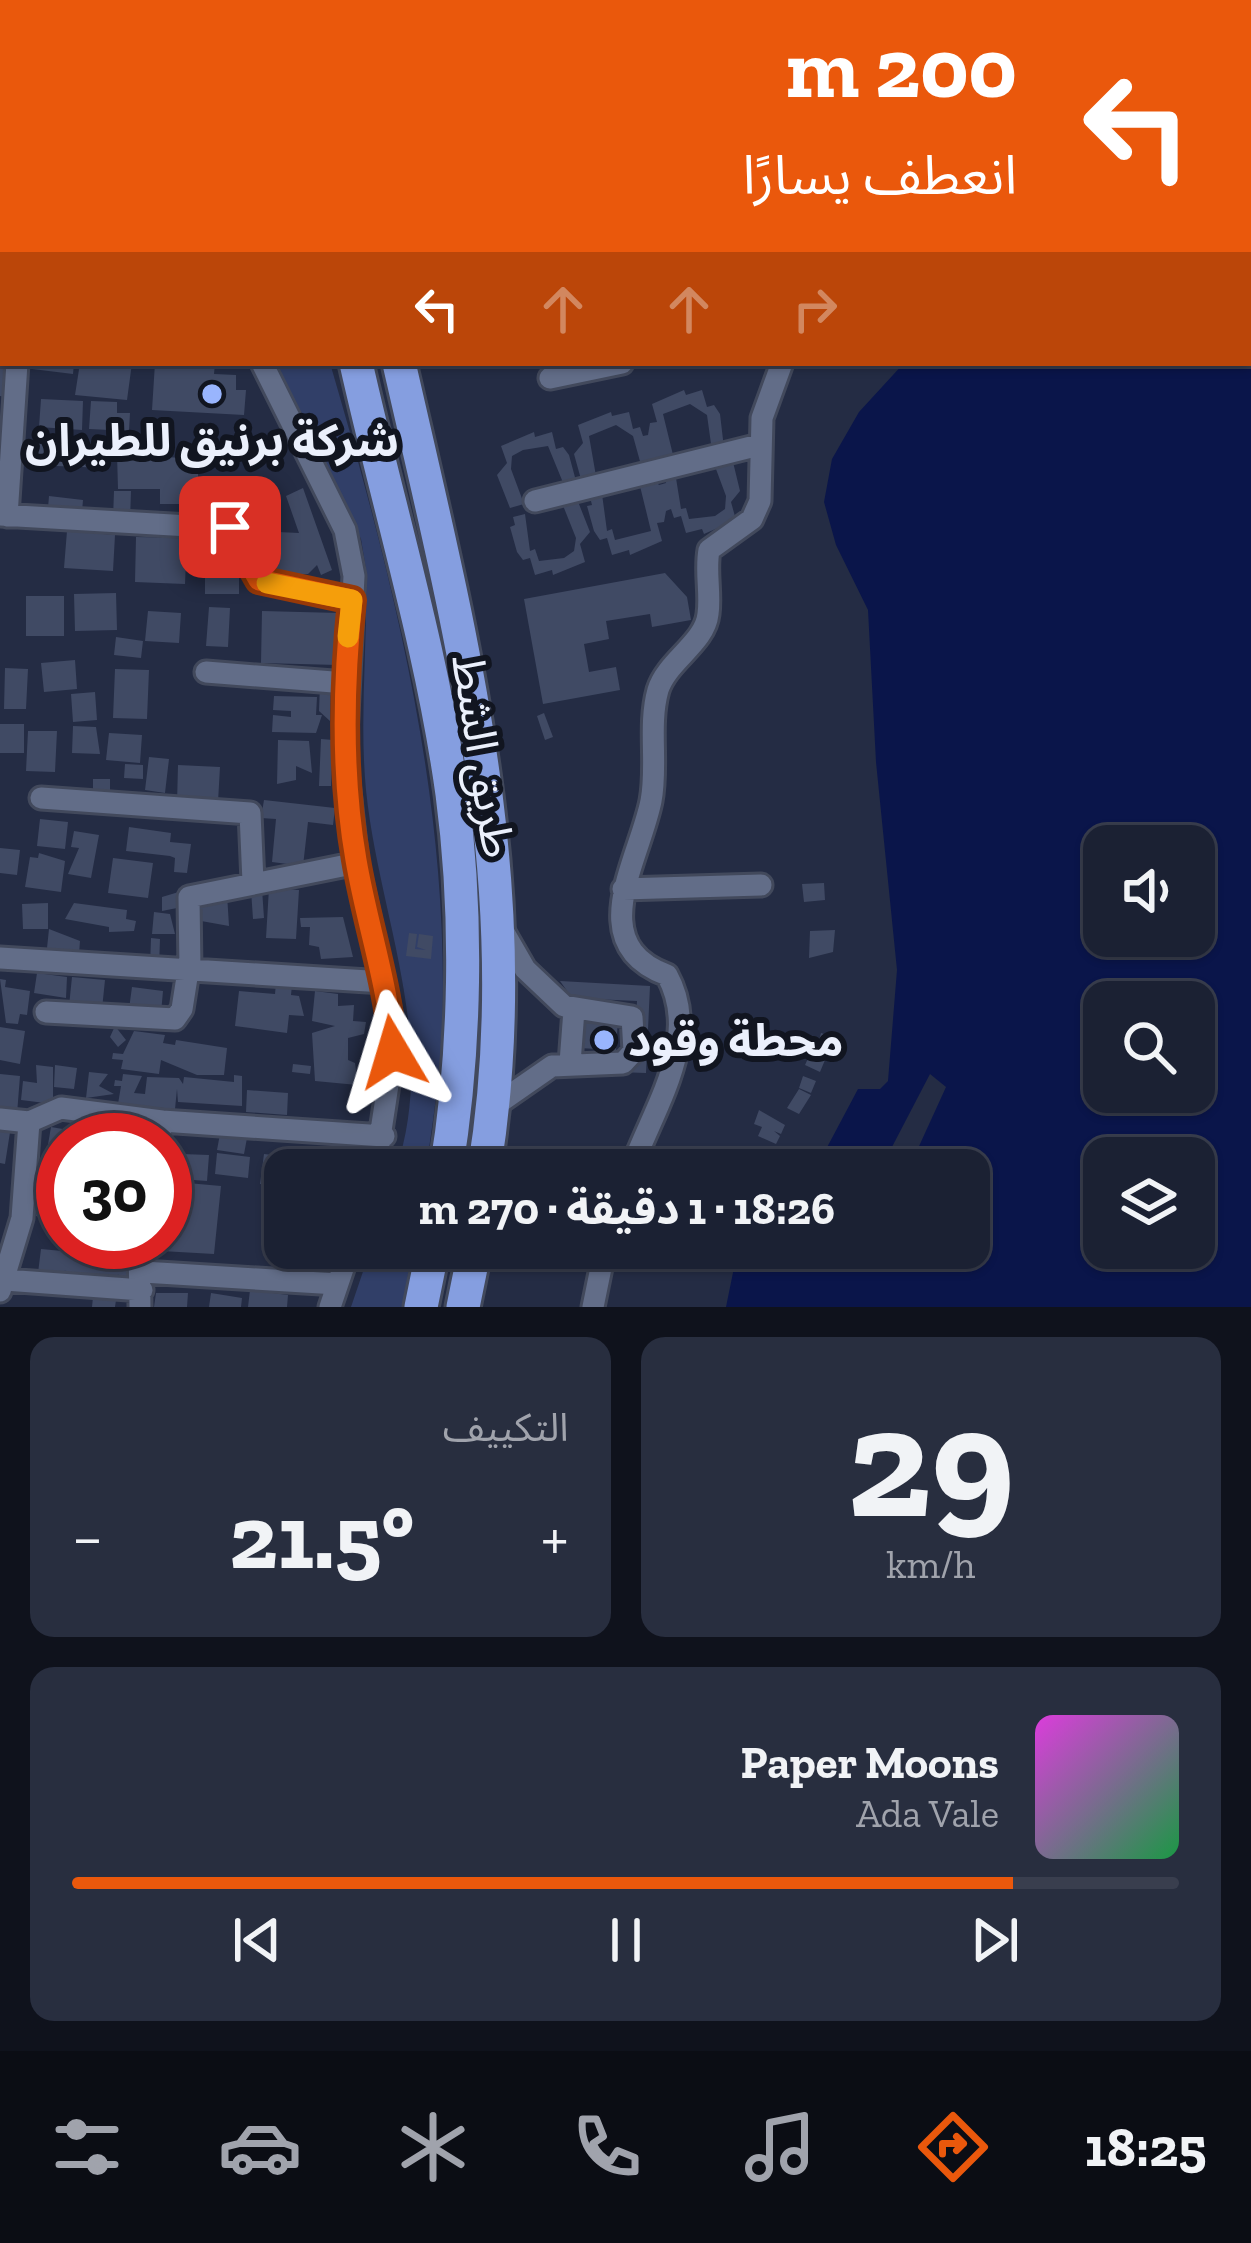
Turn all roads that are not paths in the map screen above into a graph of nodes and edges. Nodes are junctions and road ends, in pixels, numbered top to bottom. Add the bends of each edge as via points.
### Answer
1 (16, 366) edge
2 (263, 366) edge
3 (400, 366) edge
4 (608, 366) edge
5 (781, 366) edge
6 (355, 368) edge
7 (550, 378) dead end
8 (760, 445) junction
9 (535, 501) dead end
10 (4, 516) edge
11 (352, 600) junction
12 (206, 672) dead end
13 (346, 683) junction
14 (41, 798) dead end
15 (356, 863) junction
16 (253, 881) junction
17 (761, 885) dead end
18 (623, 889) junction
19 (500, 925) junction
20 (0, 958) edge
21 (189, 970) junction
22 (384, 982) junction
23 (574, 1010) junction
24 (46, 1012) dead end
25 (570, 1063) junction
26 (493, 1107) junction
27 (50, 1113) edge
28 (84, 1113) edge
29 (0, 1119) edge
30 (36, 1119) edge
31 (29, 1122) junction
32 (192, 1131) edge
33 (384, 1136) junction
34 (381, 1149) edge
35 (448, 1149) edge
36 (487, 1149) edge
37 (640, 1149) edge
38 (342, 1269) edge
39 (429, 1269) edge
40 (471, 1269) edge
41 (601, 1269) edge
42 (337, 1284) junction
43 (2, 1285) edge
44 (142, 1290) edge
45 (330, 1307) edge
46 (421, 1307) edge
47 (464, 1307) edge
48 (593, 1307) edge

1 - 10 street
2 - 11 street via 344,530
3 - 19 highway, طريق الشط via 473,689
4 - 7 street
5 - 8 street
6 - 35 highway, طريق الشط via 452,794 458,1020
8 - 9 street
8 - 18 street via 760,501 752,519 709,550 708,617 659,688 652,797
10 - 11 street via 242,529 259,580
11 - 13 street
12 - 13 street
13 - 15 street
14 - 16 street via 250,813
15 - 16 street
15 - 22 street
16 - 21 street via 186,901
17 - 18 street
18 - 37 street via 628,952 667,975 676,1006 675,1066
19 - 23 street via 526,969
19 - 26 highway, طريق الشط
20 - 21 street
21 - 22 street
21 - 24 street via 175,1019
22 - 33 street via 393,1052
23 - 25 street
23 - 25 street via 629,1015 634,1051 623,1063
25 - 26 street via 545,1069
26 - 36 highway, طريق الشط
27 - 28 street
29 - 31 street
30 - 31 street
31 - 43 street via 26,1195
32 - 33 street
33 - 34 street
38 - 42 street
39 - 46 highway
40 - 47 highway
41 - 48 street
42 - 44 street
42 - 45 street
43 - 44 street

